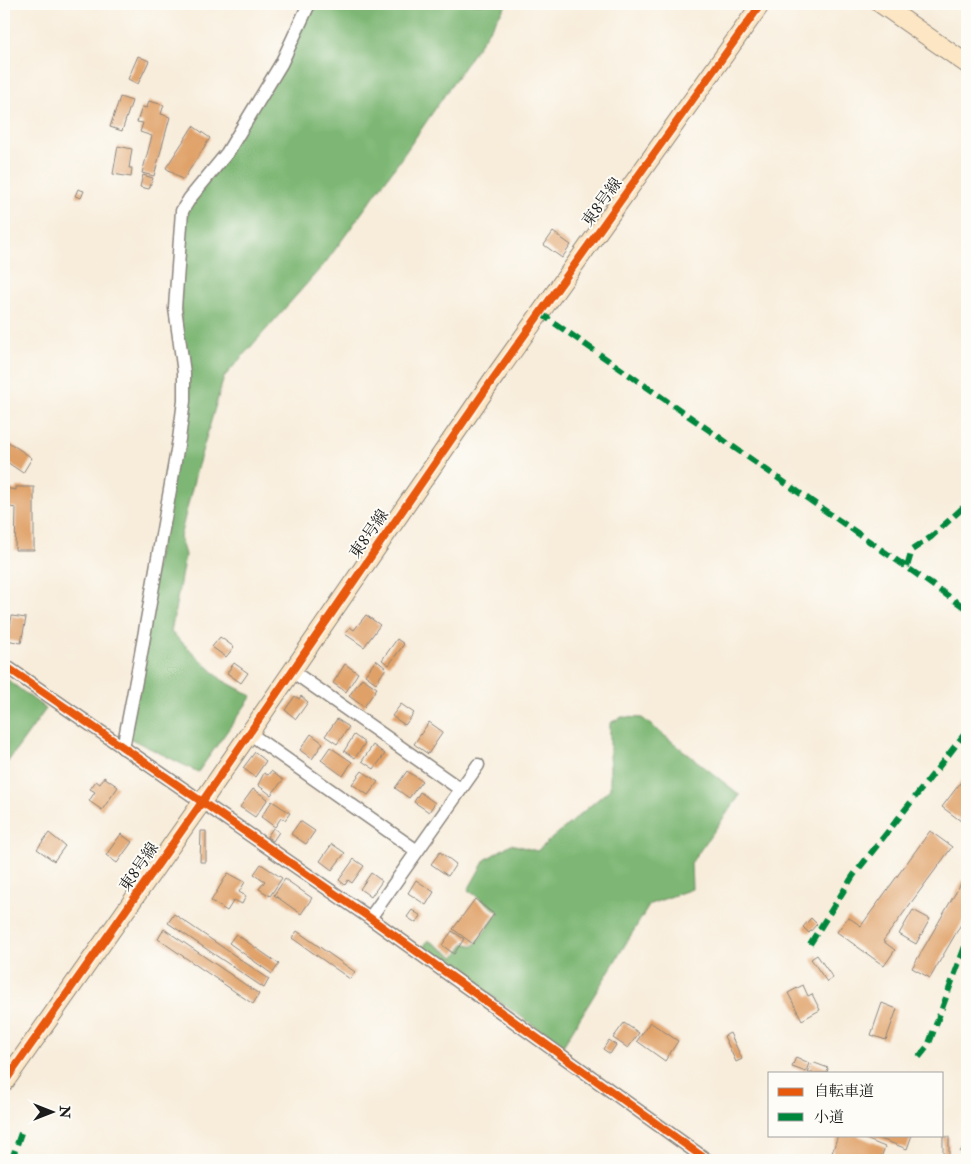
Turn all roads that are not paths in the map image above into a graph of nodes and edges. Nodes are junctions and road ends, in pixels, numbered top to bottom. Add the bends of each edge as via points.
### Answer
1 (309, 4) edge
2 (761, 4) edge
3 (881, 4) edge
4 (967, 64) edge
5 (4, 664) edge
6 (292, 670) junction
7 (249, 734) junction
8 (123, 748) junction
9 (478, 765) dead end
10 (460, 789) junction
11 (202, 802) junction
12 (417, 851) junction
13 (370, 918) junction
14 (4, 1082) edge
15 (707, 1160) edge

1 - 8 street via 281,64 227,153 182,211 175,308 184,373 184,401
2 - 6 street, 東8号線 via 493,379
3 - 4 street
5 - 8 street
6 - 7 street, 東8号線
6 - 10 street
7 - 11 street, 東8号線
7 - 12 street
8 - 11 street
9 - 10 street
10 - 12 street
11 - 13 street
11 - 14 street, 東8号線
12 - 13 street
13 - 15 street

